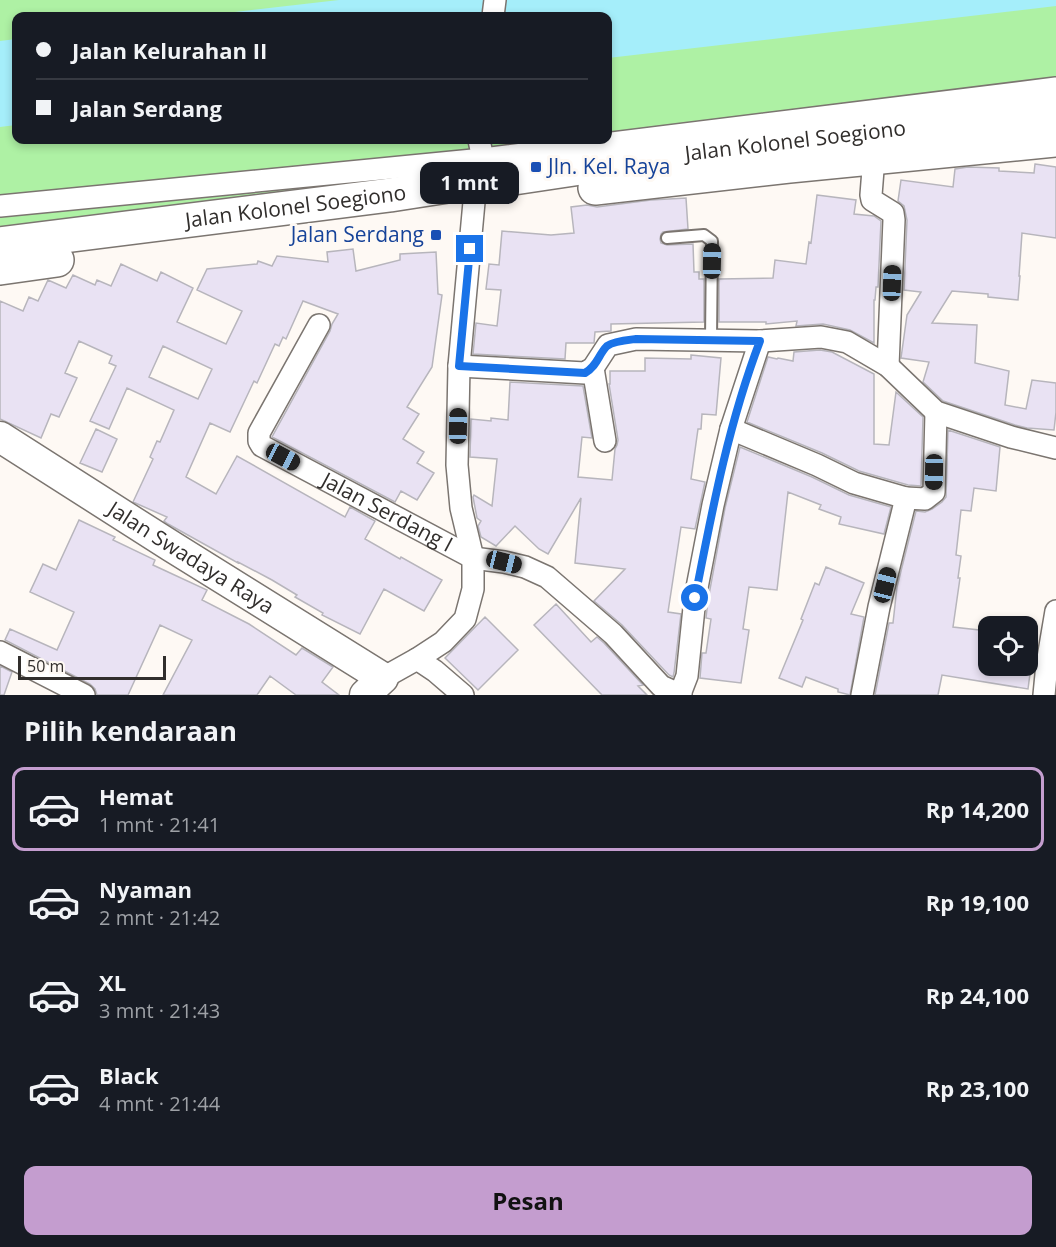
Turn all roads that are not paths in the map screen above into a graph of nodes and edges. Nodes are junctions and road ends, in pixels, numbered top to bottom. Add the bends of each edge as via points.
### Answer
1 (1056, 88) edge
2 (1056, 112) edge
3 (1056, 140) edge
4 (874, 157) junction
5 (481, 173) edge
6 (0, 206) edge
7 (667, 238) dead end
8 (0, 244) edge
9 (0, 268) edge
10 (319, 326) dead end
11 (711, 340) junction
12 (760, 341) junction
13 (459, 366) junction
14 (888, 366) junction
15 (593, 368) junction
16 (936, 412) junction
17 (731, 429) junction
18 (0, 437) edge
19 (604, 441) dead end
20 (1056, 448) edge
21 (906, 498) junction
22 (473, 558) junction
23 (1056, 611) edge
24 (0, 652) edge
25 (417, 659) junction
26 (374, 686) edge
27 (681, 694) edge
28 (84, 695) edge
29 (463, 695) edge
30 (862, 695) edge
31 (1044, 695) edge

1 - 5 street
2 - 5 main road, Jalan Kolonel Soegiono via 634,160
3 - 4 main road, Jalan Kolonel Soegiono
4 - 5 main road, Jalan Kolonel Soegiono
4 - 14 street via 872,200 893,213 894,220
5 - 6 street
5 - 8 main road, Jalan Kolonel Soegiono via 402,194
5 - 9 main road, Jalan Kolonel Soegiono via 307,222
5 - 13 street
7 - 11 lane via 704,235 712,241
10 - 22 street, Jalan Serdang I via 260,433 262,446
11 - 12 street
11 - 15 street via 622,341 608,345
12 - 14 street via 821,337 847,342
12 - 17 street
13 - 15 street via 585,373
13 - 22 street via 457,465 461,508
14 - 16 street
15 - 19 street
16 - 20 street
16 - 21 street via 934,492 925,500
17 - 21 street via 854,483
17 - 27 street via 695,598 687,676
18 - 26 street, Jalan Swadaya Raya via 161,540
21 - 30 street
22 - 25 street via 473,588 465,619 443,642
22 - 27 street via 525,567 547,577 613,634 661,686
23 - 31 street
24 - 28 street
25 - 26 street
25 - 29 street

